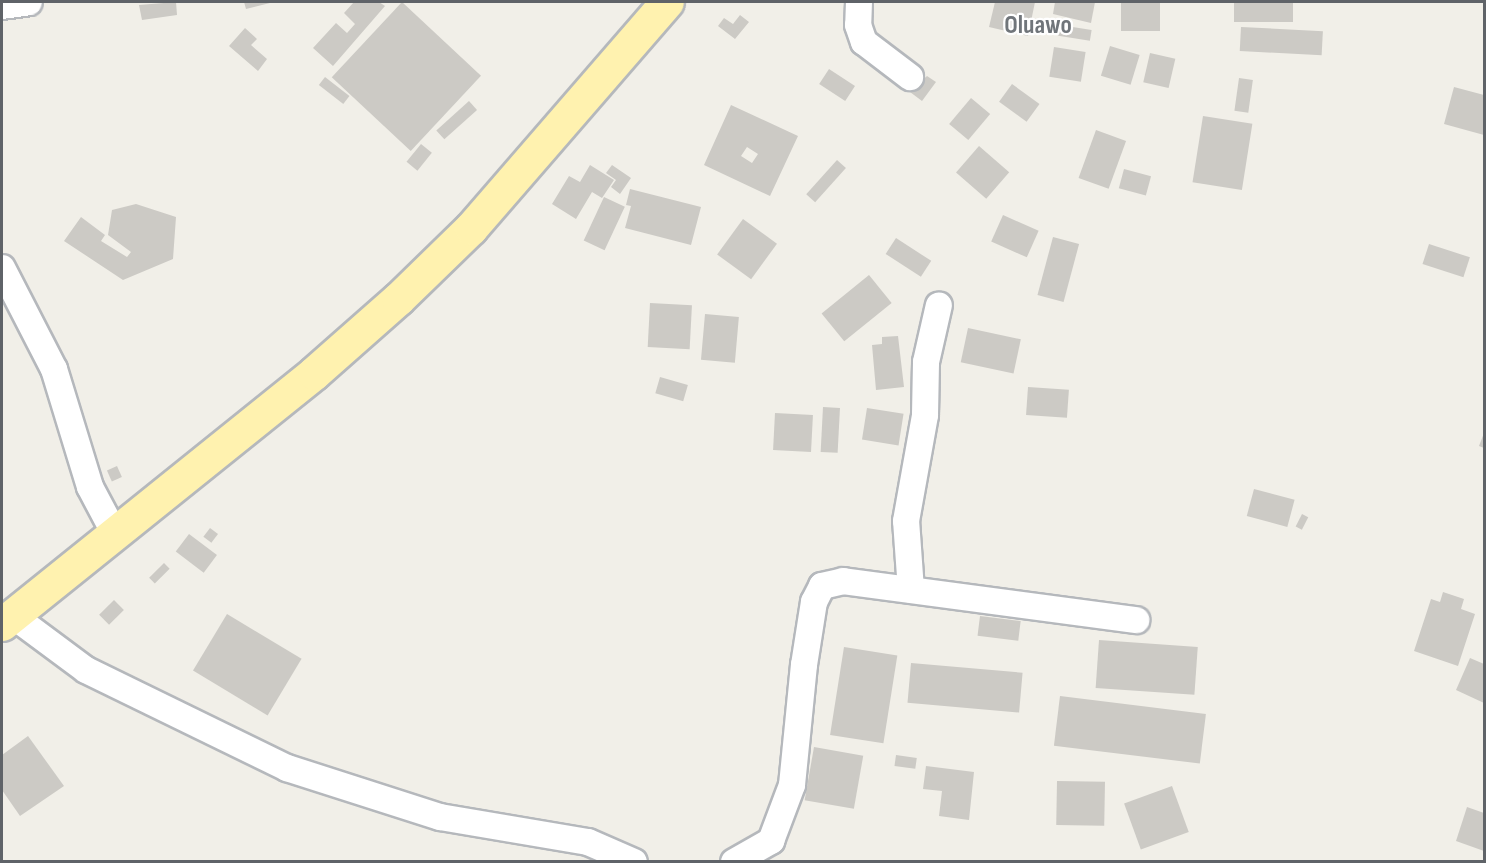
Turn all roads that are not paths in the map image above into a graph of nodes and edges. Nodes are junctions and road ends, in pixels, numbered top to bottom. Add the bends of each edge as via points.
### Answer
1 (28, 2) edge
2 (667, 2) edge
3 (859, 2) edge
4 (2, 6) edge
5 (910, 77) dead end
6 (2, 268) edge
7 (939, 305) dead end
8 (115, 534) junction
9 (911, 591) junction
10 (7, 619) edge
11 (1136, 620) dead end
12 (634, 861) edge
13 (734, 861) edge

1 - 4 street
2 - 8 main road via 471,228 406,291 314,373
3 - 5 street via 858,25 864,42
6 - 8 street via 54,369 90,487
7 - 9 street via 926,362 925,415 906,521
8 - 10 main road
9 - 11 street
9 - 13 street via 843,581 822,586 814,602 804,665 792,784 771,840
10 - 12 street via 87,670 287,768 440,817 588,842

